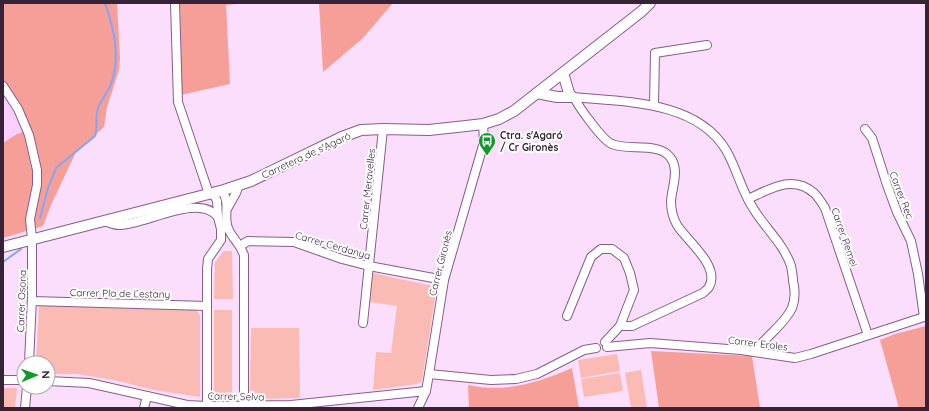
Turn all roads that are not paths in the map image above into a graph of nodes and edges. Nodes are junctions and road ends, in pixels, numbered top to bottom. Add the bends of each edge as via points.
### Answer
1 (175, 3) edge
2 (650, 3) edge
3 (707, 45) dead end
4 (563, 72) junction
5 (553, 81) junction
6 (567, 85) junction
7 (3, 86) edge
8 (537, 93) junction
9 (557, 97) junction
10 (573, 97) junction
11 (654, 105) junction
12 (483, 124) junction
13 (383, 129) junction
14 (865, 129) dead end
15 (239, 185) junction
16 (215, 193) junction
17 (748, 199) junction
18 (227, 209) junction
19 (218, 217) junction
20 (103, 221) junction
21 (32, 239) junction
22 (240, 246) junction
23 (3, 247) edge
24 (369, 266) junction
25 (444, 280) junction
26 (32, 301) junction
27 (207, 306) junction
28 (567, 316) dead end
29 (924, 317) joint
30 (363, 323) dead end
31 (620, 326) junction
32 (868, 335) junction
33 (606, 344) junction
34 (756, 352) junction
35 (29, 355) edge
36 (429, 374) junction
37 (3, 380) edge
38 (16, 380) edge
39 (56, 381) edge
40 (426, 391) junction
41 (26, 395) edge
42 (148, 396) junction
43 (207, 407) edge
44 (244, 407) edge
45 (25, 408) edge
46 (144, 408) edge
47 (418, 408) edge

1 - 16 street via 178,102
2 - 4 street, Carretera de s'Agaró
3 - 11 street via 655,54
4 - 5 street, Carretera de s'Agaró
4 - 6 street
5 - 6 street
5 - 8 street, Carretera de s'Agaró
5 - 9 street
6 - 10 street
7 - 21 street, Carrer Osona via 18,109 29,135 37,170 37,185 30,219
8 - 9 street
8 - 12 street, Carretera de s'Agaró via 514,110
9 - 10 street
10 - 11 street
10 - 31 street via 610,144 653,148 670,156 675,176 672,213 677,225 709,267 710,286 703,293 632,326
11 - 17 street via 701,124 716,137 726,151
12 - 13 street, Carretera de s'Agaró via 429,130
12 - 25 street, Carrer Gironès via 484,142
13 - 15 street, Carretera de s'Agaró via 361,130 342,137
13 - 24 street, Carrer Meravelles
14 - 29 street, Carrer Rec via 872,138 886,185 910,241
15 - 16 street, Carretera de s'Agaró
15 - 18 street
16 - 18 street via 225,195
16 - 19 street
16 - 20 street, Carretera de s'Agaró
17 - 32 street, Carrer Remei via 782,184 800,184 814,193 825,208
17 - 34 street via 791,265 795,289 792,307 781,325
18 - 22 street via 227,228
19 - 20 street via 214,212 198,207 118,225
19 - 27 street via 221,240 208,259
20 - 21 street, Carretera de s'Agaró
21 - 23 street, Carretera de s'Agaró
21 - 26 street, Carrer Osona
22 - 24 street, Carrer Cerdanya via 248,241 294,242
22 - 44 street via 244,255
24 - 25 street, Carrer Cerdanya
24 - 30 street, Carrer Meravelles
25 - 36 street, Carrer Gironès
26 - 27 street, Carrer Pla de Ľestany
26 - 35 street, Carrer Osona
27 - 43 street
28 - 31 street via 591,258 601,249 612,249 624,258 634,290
29 - 32 street, Carrer Eroles
31 - 33 street
32 - 34 street, Carrer Eroles via 794,358
33 - 34 street, Carrer Eroles via 650,343
33 - 36 street, Carrer Eroles via 602,352 596,348 584,350 537,374 516,379 491,380
36 - 40 street, Carrer Gironès
37 - 38 street
39 - 42 street, Carrer Selva via 89,383
40 - 44 street, Carrer Selva via 291,405
40 - 47 street, Carrer Gironès
41 - 45 street
42 - 43 street, Carrer Selva
42 - 46 street
43 - 44 street, Carrer Selva

